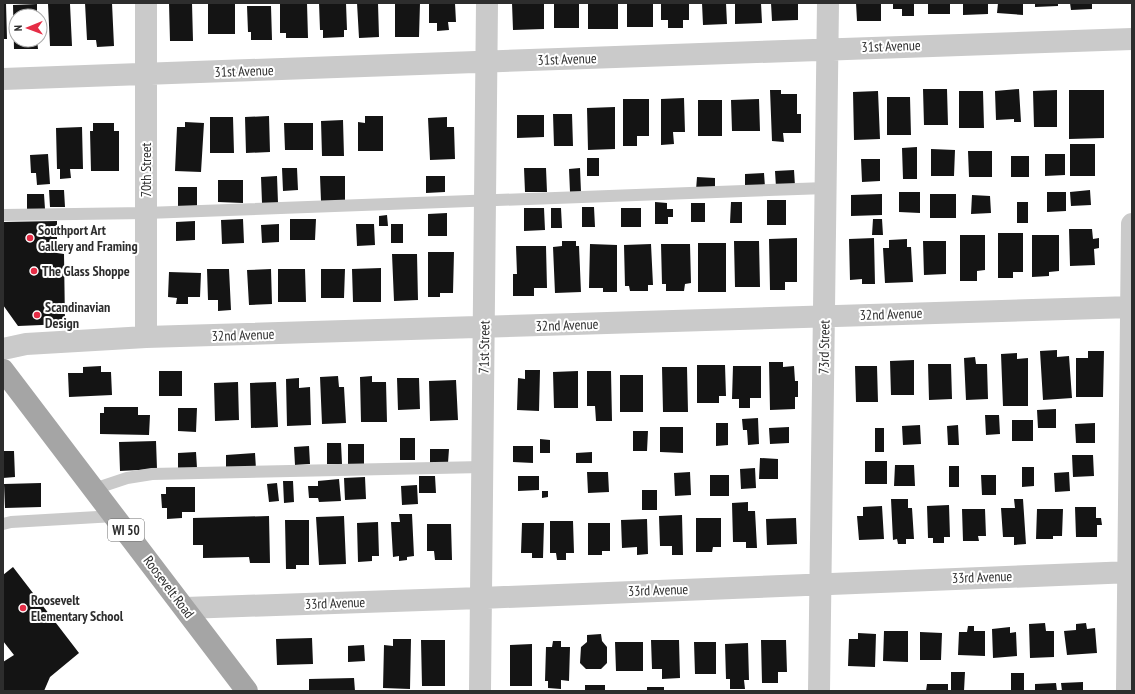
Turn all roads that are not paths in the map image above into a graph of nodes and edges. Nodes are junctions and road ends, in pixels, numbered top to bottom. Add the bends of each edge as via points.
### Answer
1 (146, 3) edge
2 (487, 3) edge
3 (828, 3) edge
4 (1132, 39) edge
5 (828, 48) junction
6 (487, 62) junction
7 (146, 74) junction
8 (3, 79) edge
9 (826, 188) junction
10 (486, 200) junction
11 (146, 213) junction
12 (3, 215) edge
13 (1132, 224) edge
14 (1131, 307) edge
15 (824, 316) junction
16 (484, 328) junction
17 (146, 337) junction
18 (3, 349) edge
19 (3, 370) edge
20 (10, 387) edge
21 (482, 467) junction
22 (94, 489) junction
23 (115, 516) junction
24 (3, 524) edge
25 (1130, 572) edge
26 (821, 583) junction
27 (481, 598) junction
28 (185, 608) junction
29 (247, 691) edge
30 (480, 691) edge
31 (819, 691) edge
32 (1126, 691) edge

1 - 7 street, 70th Street
2 - 6 street, 71st Street
3 - 5 street, 73rd Street
4 - 5 street, 31st Avenue
5 - 6 street, 31st Avenue
5 - 9 street, 73rd Street
6 - 7 street, 31st Avenue
6 - 10 street, 71st Street
7 - 8 street, 31st Avenue
7 - 11 street, 70th Street
9 - 10 lane
9 - 15 street, 73rd Street
10 - 11 lane
10 - 16 street, 71st Street
11 - 12 lane
11 - 17 street, 70th Street
13 - 14 street
14 - 15 street, 32nd Avenue
14 - 25 street
15 - 16 street, 32nd Avenue
15 - 26 street, 73rd Street
16 - 17 street, 32nd Avenue
16 - 21 street, 71st Street
17 - 18 street, 32nd Avenue via 26,344
19 - 20 main road, Roosevelt Road / WI 50
20 - 22 main road, Roosevelt Road / WI 50
21 - 22 lane via 152,474 127,478
21 - 27 street, 71st Street
22 - 23 main road, Roosevelt Road / WI 50
23 - 24 lane
23 - 28 main road, Roosevelt Road / WI 50
25 - 26 street, 33rd Avenue
25 - 32 street
26 - 27 street, 33rd Avenue
26 - 31 street, 73rd Street
27 - 28 street, 33rd Avenue
27 - 30 street, 71st Street
28 - 29 main road, Roosevelt Road / WI 50

